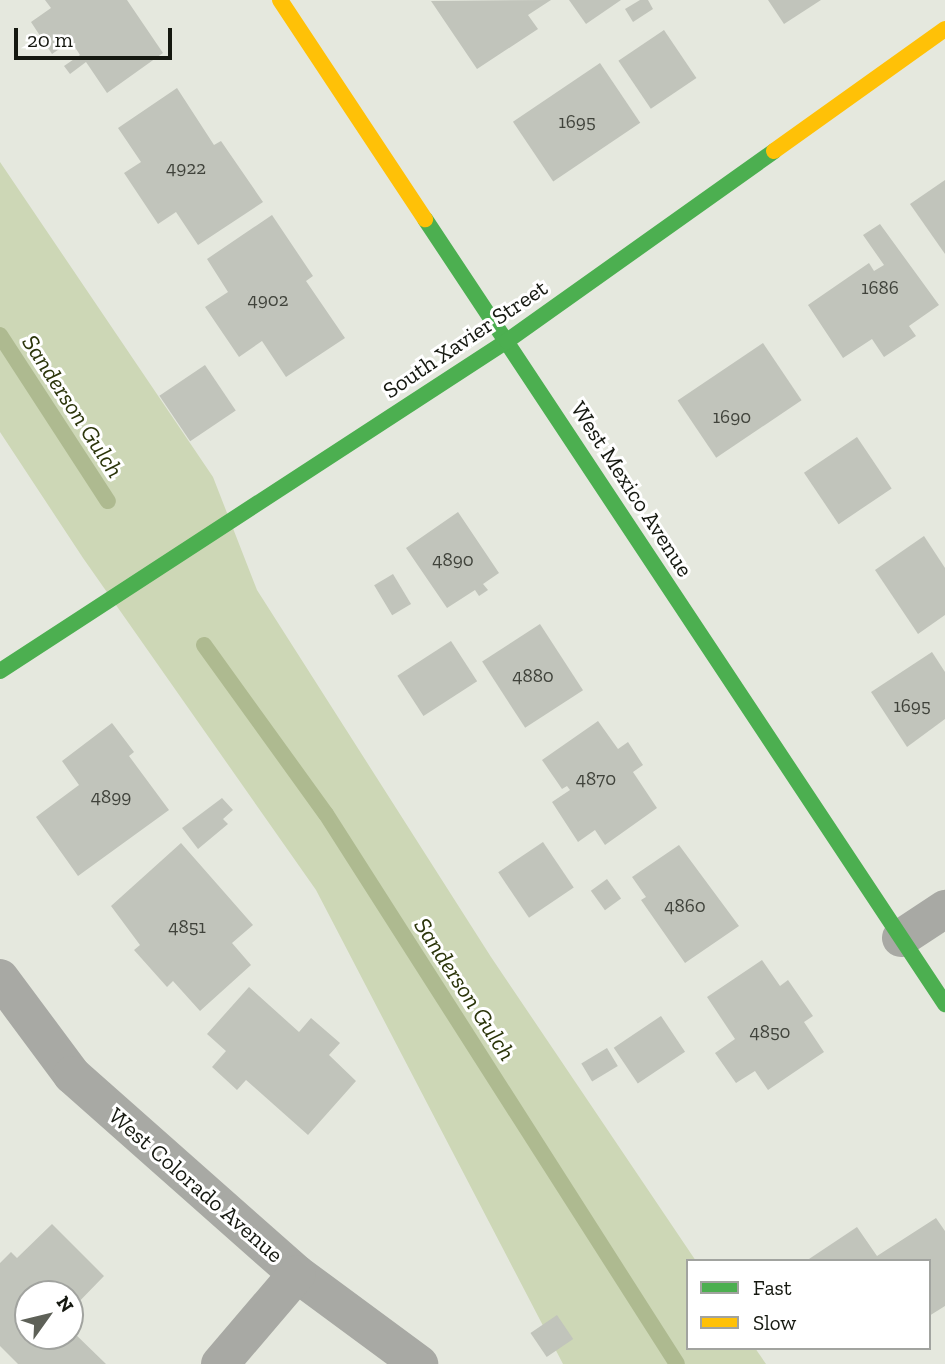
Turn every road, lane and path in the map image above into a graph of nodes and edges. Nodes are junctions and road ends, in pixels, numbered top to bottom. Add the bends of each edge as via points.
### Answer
1 (280, 0) edge
2 (945, 29) edge
3 (507, 341) junction
4 (0, 671) edge
5 (945, 909) edge
6 (901, 938) junction
7 (0, 978) edge
8 (945, 1004) edge
9 (297, 1274) junction
10 (220, 1364) edge
11 (419, 1364) edge

1 - 3 street, West Mexico Avenue
2 - 3 street, South Xavier Street
3 - 4 street, South Xavier Street
3 - 6 street, West Mexico Avenue
5 - 6 street
6 - 8 street, West Mexico Avenue
7 - 9 street, West Colorado Avenue via 72,1075
9 - 10 street
9 - 11 street, West Colorado Avenue

